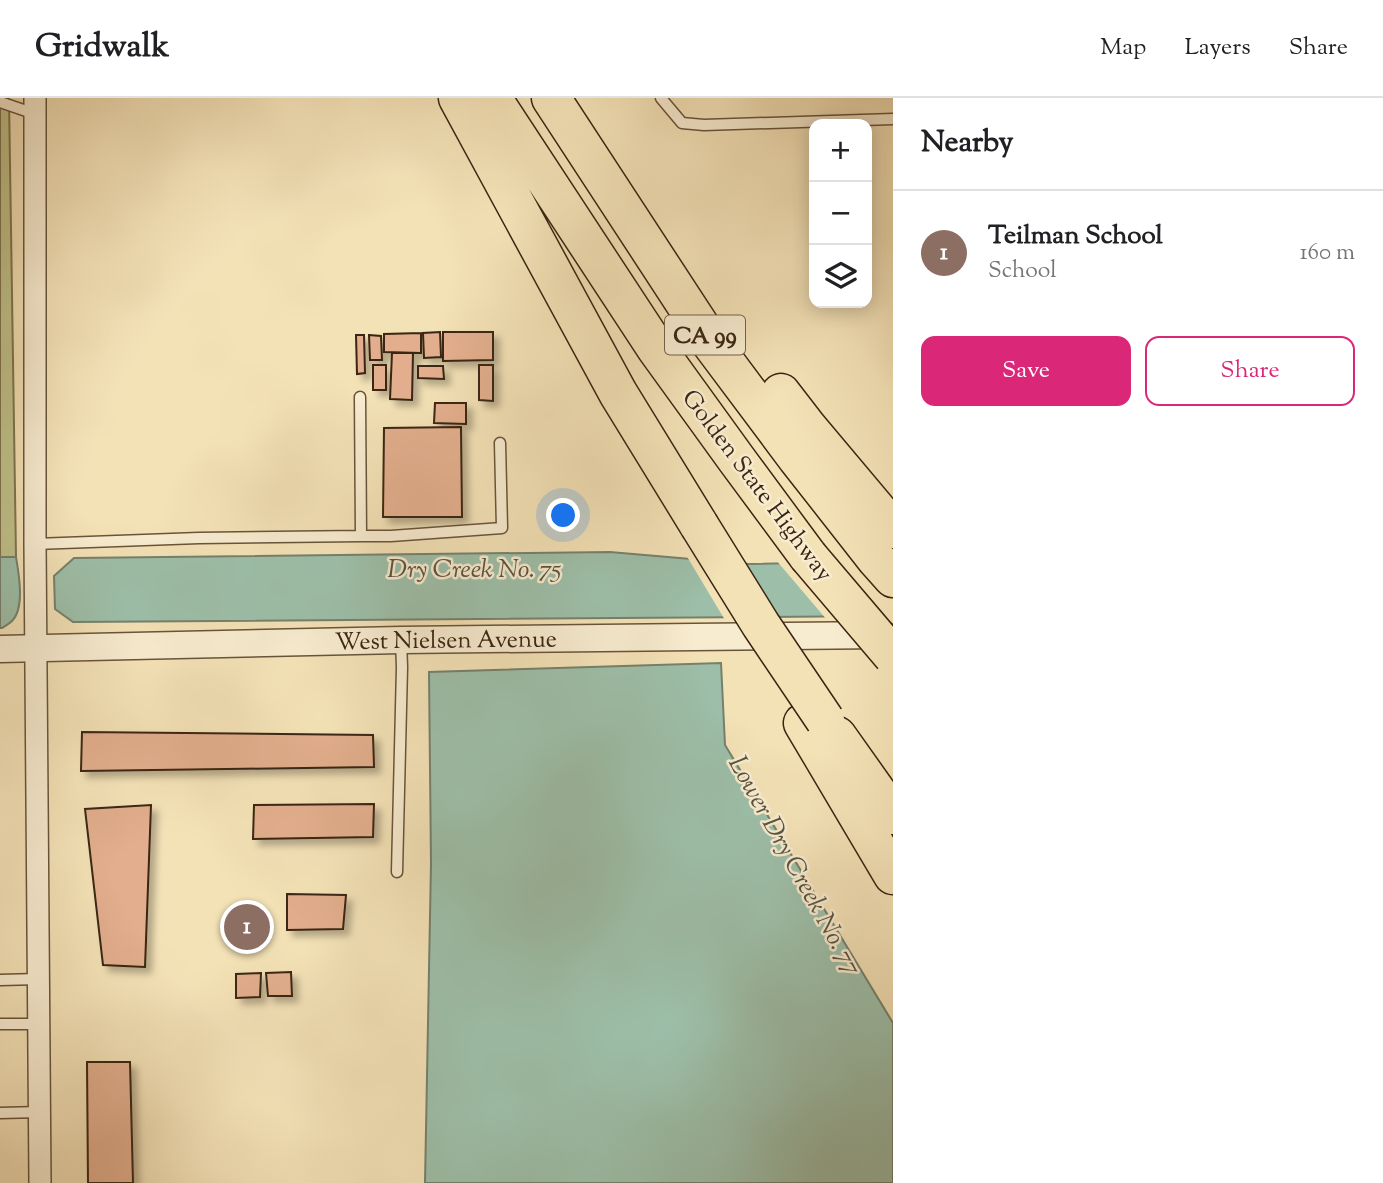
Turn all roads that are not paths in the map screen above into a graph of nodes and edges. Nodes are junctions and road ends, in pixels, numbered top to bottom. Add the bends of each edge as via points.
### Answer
1 (458, 98) edge
2 (492, 98) edge
3 (551, 98) edge
4 (568, 98) edge
5 (661, 98) edge
6 (0, 102) edge
7 (35, 106) edge
8 (893, 119) edge
9 (360, 397) dead end
10 (500, 443) dead end
11 (361, 536) junction
12 (35, 544) junction
13 (886, 546) edge
14 (893, 634) edge
15 (401, 640) junction
16 (0, 649) edge
17 (37, 649) junction
18 (893, 656) edge
19 (814, 721) junction
20 (893, 814) edge
21 (397, 872) dead end
22 (893, 875) edge
23 (39, 979) junction
24 (0, 980) edge
25 (0, 1024) edge
26 (39, 1024) junction
27 (40, 1112) junction
28 (0, 1113) edge
29 (40, 1183) edge

1 - 19 highway, bridge via 618,393 761,625
2 - 18 highway, Golden State Highway / CA 99, bridge via 656,348 808,556
3 - 13 highway, Golden State Highway / CA 99 via 711,343
4 - 13 highway via 808,428
5 - 8 lane via 682,123 704,125
6 - 7 lane
7 - 12 street
9 - 11 lane
10 - 11 lane via 502,528
11 - 12 lane
12 - 17 street
14 - 15 street, West Nielsen Avenue
15 - 17 street, West Nielsen Avenue
15 - 21 lane
16 - 17 street, West Nielsen Avenue
17 - 23 street
19 - 20 highway
19 - 22 highway
23 - 24 lane
23 - 26 street
25 - 26 lane
26 - 27 street
27 - 28 lane
27 - 29 street

